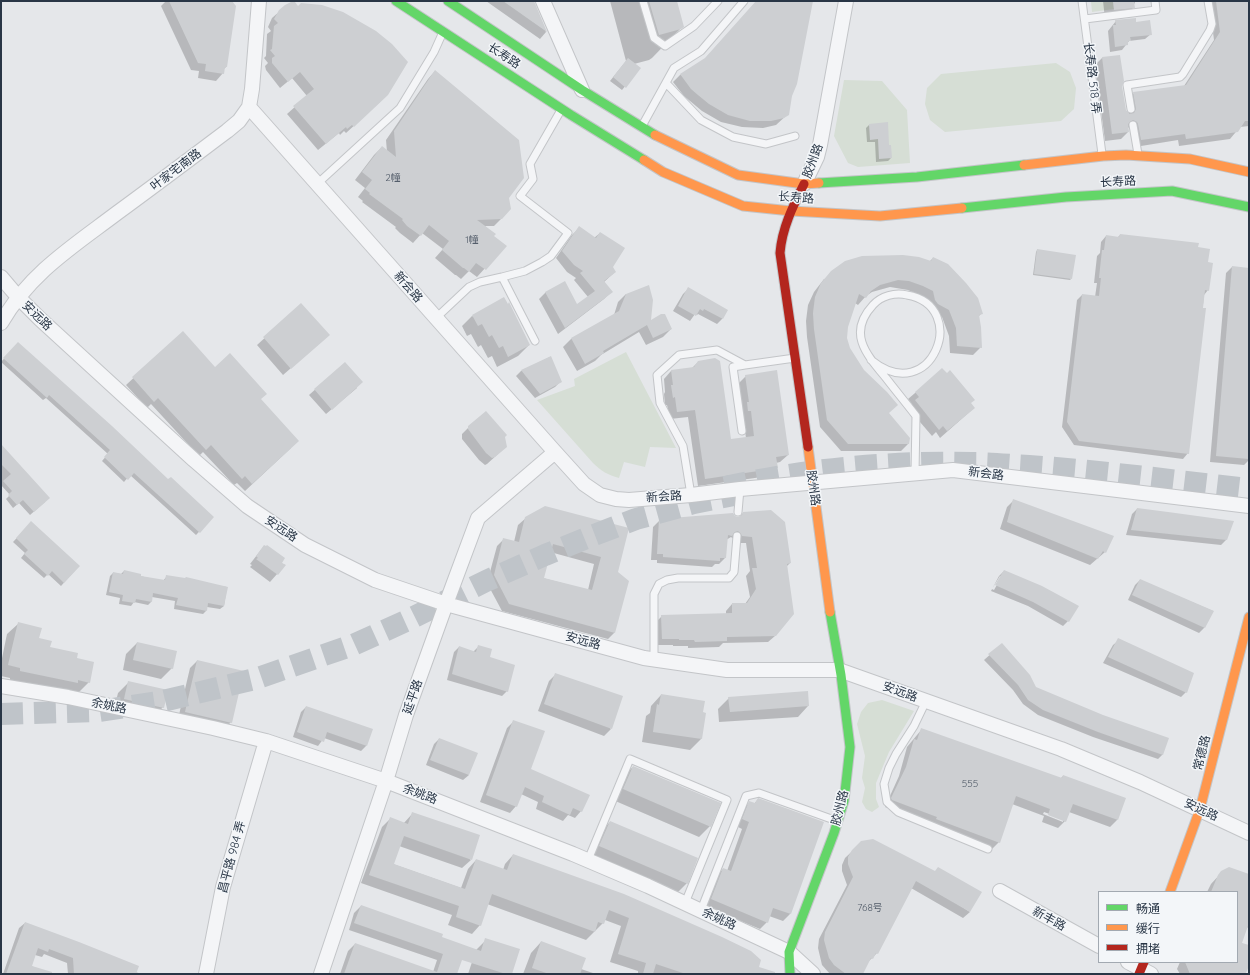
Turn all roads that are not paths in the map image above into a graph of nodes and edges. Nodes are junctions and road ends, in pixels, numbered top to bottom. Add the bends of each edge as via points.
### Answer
1 (259, 1) edge
2 (396, 1) edge
3 (448, 1) edge
4 (543, 1) edge
5 (643, 1) edge
6 (718, 1) edge
7 (744, 1) edge
8 (845, 1) edge
9 (1082, 1) edge
10 (1155, 1) edge
11 (1208, 1) edge
12 (1085, 19) junction
13 (444, 31) junction
14 (666, 83) junction
15 (582, 90) junction
16 (249, 106) junction
17 (562, 109) junction
18 (1131, 109) dead end
19 (1133, 125) dead end
20 (641, 127) junction
21 (795, 136) dead end
22 (1103, 156) junction
23 (1138, 156) junction
24 (1249, 172) edge
25 (317, 184) junction
26 (804, 184) junction
27 (1249, 207) edge
28 (790, 211) junction
29 (1, 277) edge
30 (502, 278) junction
31 (18, 297) junction
32 (436, 318) junction
33 (1, 322) edge
34 (536, 341) dead end
35 (795, 358) junction
36 (871, 360) junction
37 (745, 365) junction
38 (893, 373) junction
39 (892, 385) junction
40 (742, 431) dead end
41 (555, 452) junction
42 (915, 473) junction
43 (813, 482) junction
44 (740, 489) junction
45 (691, 495) junction
46 (1249, 506) edge
47 (738, 512) dead end
48 (737, 536) dead end
49 (446, 604) junction
50 (1249, 617) edge
51 (654, 659) junction
52 (839, 670) junction
53 (1, 686) edge
54 (926, 701) junction
55 (266, 741) junction
56 (386, 780) junction
57 (1200, 809) junction
58 (837, 821) junction
59 (1249, 833) edge
60 (988, 849) dead end
61 (588, 860) junction
62 (1000, 891) dead end
63 (1170, 891) edge
64 (685, 903) junction
65 (701, 910) junction
66 (1098, 945) edge
67 (789, 952) junction
68 (1130, 963) edge
69 (1144, 970) edge
70 (206, 974) edge
71 (321, 974) edge
72 (790, 974) edge
73 (813, 974) edge

1 - 16 street, 叶家宅南路
2 - 13 main road, 长寿路
3 - 15 main road, 长寿路
4 - 15 street
5 - 6 lane via 654,38 665,46 694,26
7 - 14 lane via 701,51 674,68
8 - 26 street, 胶州路 via 820,145
9 - 12 lane, 长寿路 518 弄
10 - 12 lane via 1156,10
11 - 18 lane via 1212,24 1208,36 1184,74 1176,78 1127,85
12 - 22 lane, 长寿路 518 弄
13 - 17 main road, 长寿路
13 - 25 lane via 400,108
14 - 20 lane
14 - 21 lane via 701,120 733,137 766,144
15 - 20 main road, 长寿路
16 - 25 street, 新会路
16 - 31 street, 叶家宅南路 via 239,121 227,131 65,252 36,276
17 - 28 main road, 长寿路 via 663,172 743,206
17 - 30 lane via 530,164 533,179 520,196 568,233 542,262 525,271
19 - 23 lane
20 - 26 main road, 长寿路 via 738,175
22 - 23 main road, 长寿路
22 - 26 main road, 长寿路 via 917,177
23 - 24 main road, 长寿路 via 1190,159
25 - 32 street, 新会路
26 - 28 main road, 胶州路
27 - 28 main road, 长寿路 via 1172,191 1066,197 880,216
28 - 35 main road, 胶州路 via 782,234 780,253
29 - 31 street, 安远路
30 - 32 lane via 469,287
30 - 34 lane
31 - 33 street, 叶家宅南路
31 - 49 street, 安远路 via 247,506 305,545 375,580
32 - 41 street, 新会路
35 - 37 lane
35 - 43 main road, 胶州路
36 - 38 lane
36 - 38 lane via 864,349 861,330 867,312 876,302 888,296 901,294 914,296 926,302 940,325 940,339 936,351 929,362 918,369 906,373
36 - 39 lane
37 - 40 lane via 733,366
37 - 45 lane via 717,350 679,355 657,375 660,404 683,446
38 - 39 lane via 890,380
39 - 42 lane via 916,416
41 - 45 street, 新会路 via 584,484 600,495 616,500
41 - 49 street, 延平路 via 478,518
42 - 43 street, 新会路
42 - 46 street, 新会路 via 954,470
43 - 44 street, 新会路
43 - 52 main road, 胶州路 via 826,591
44 - 45 street, 新会路
44 - 47 lane
48 - 51 lane via 734,572 729,578 678,578 659,584 654,594
49 - 51 street, 安远路
49 - 56 street, 延平路 via 406,715
50 - 57 main road, 常德路
51 - 52 street, 安远路 via 727,670
52 - 54 street, 安远路
52 - 58 main road, 胶州路 via 850,747 844,801
53 - 55 street, 余姚路 via 68,697
54 - 57 street, 安远路 via 1061,749
54 - 60 lane via 889,768 884,784 887,802 898,812
55 - 56 street, 余姚路
55 - 70 street, 昌平路 984 弄 via 223,887
56 - 61 street, 余姚路
56 - 71 street, 延平路
57 - 59 street, 安远路
57 - 63 main road, 常德路
58 - 65 lane via 760,793 746,796
58 - 67 main road, 胶州路
61 - 64 street, 余姚路
61 - 64 lane via 630,759 727,800
62 - 66 street, 新丰路
64 - 65 street, 余姚路
65 - 67 street, 余姚路
67 - 72 main road, 胶州路
67 - 73 street, 余姚路
68 - 69 street

